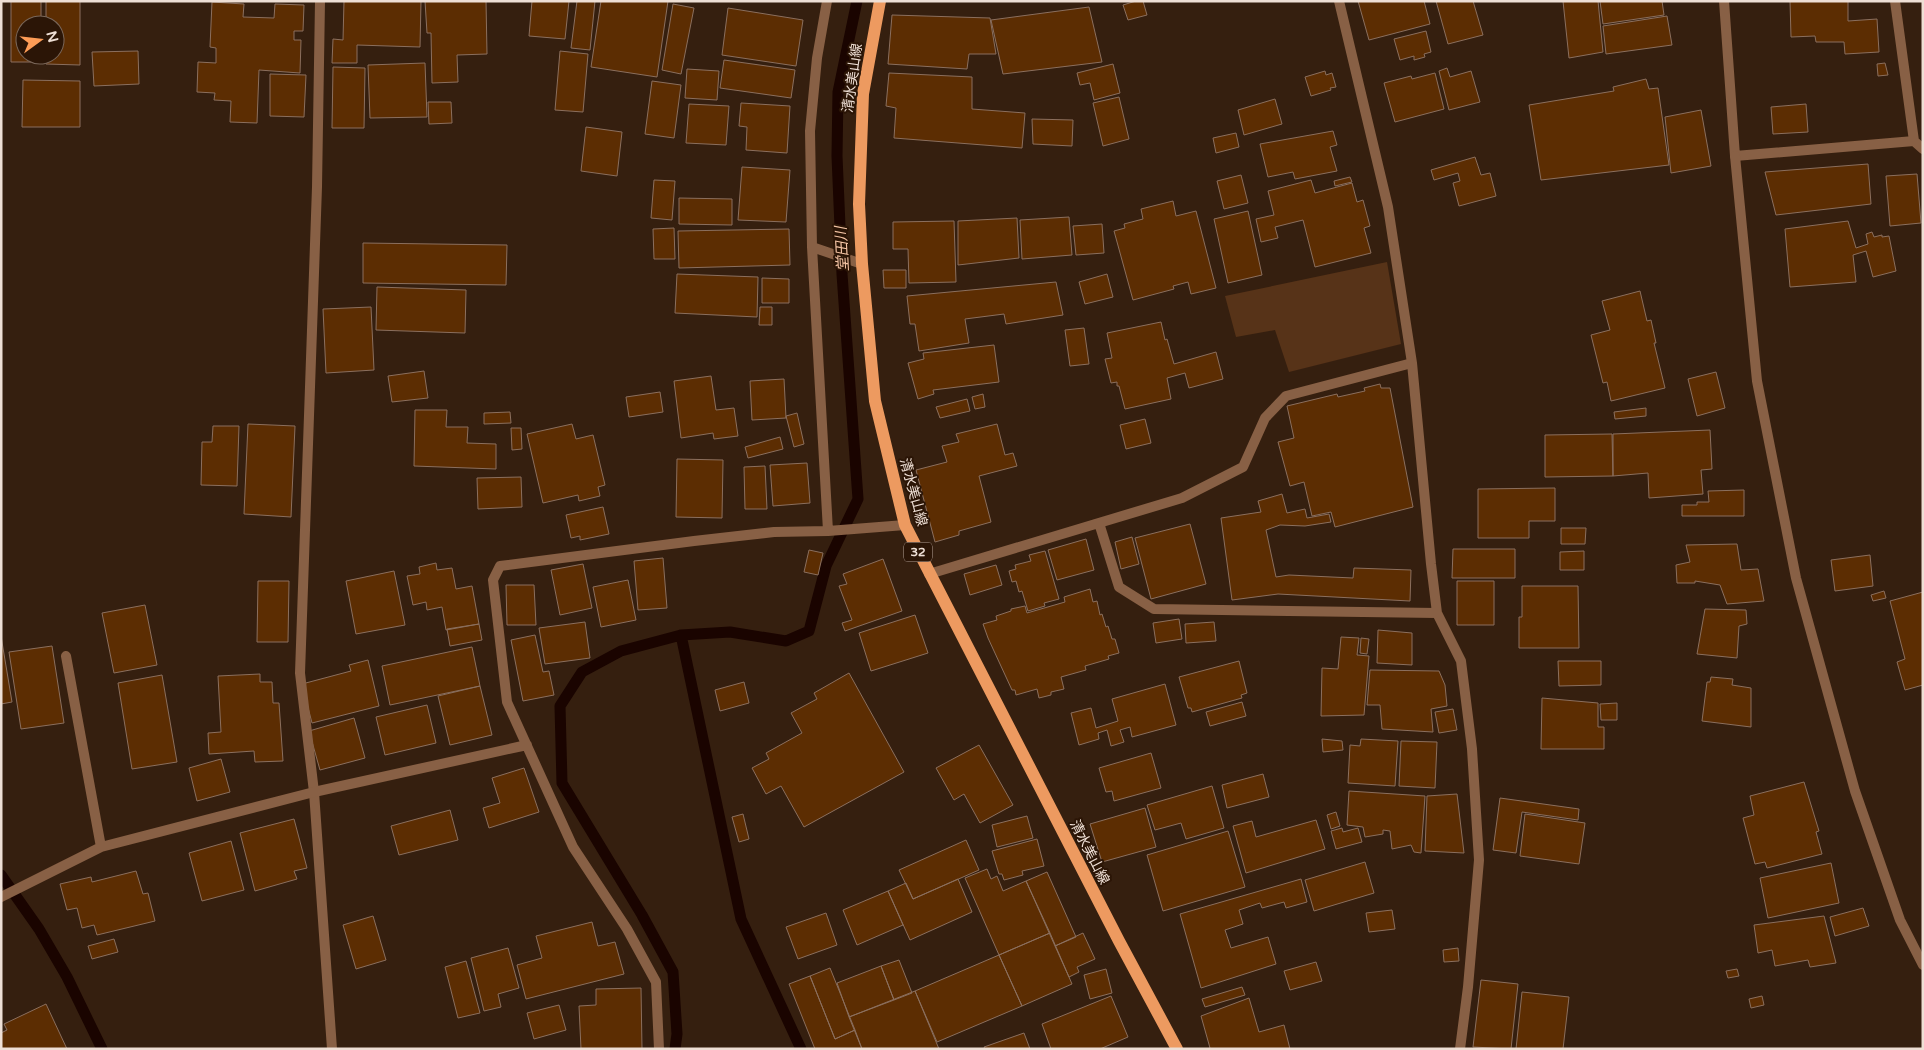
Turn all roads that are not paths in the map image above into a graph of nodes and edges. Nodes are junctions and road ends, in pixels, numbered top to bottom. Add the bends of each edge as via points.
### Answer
1 (320, 1) edge
2 (827, 1) edge
3 (880, 1) edge
4 (1338, 1) edge
5 (1724, 1) edge
6 (1895, 1) edge
7 (1914, 141) junction
8 (1923, 149) edge
9 (1735, 156) junction
10 (812, 247) junction
11 (862, 264) junction
12 (1412, 363) junction
13 (1100, 523) junction
14 (905, 525) junction
15 (828, 530) junction
16 (929, 574) junction
17 (1437, 612) junction
18 (66, 656) dead end
19 (527, 745) junction
20 (314, 792) junction
21 (101, 847) junction
22 (1, 897) edge
23 (1923, 965) edge
24 (332, 1049) edge
25 (659, 1049) edge
26 (1177, 1049) edge
27 (1460, 1049) edge

1 - 20 street via 317,188 300,673
2 - 10 street via 817,58 810,131
3 - 11 main road, 清水美山線 / 32 via 862,94 859,204
4 - 12 street via 1388,207
5 - 9 street
6 - 7 street
7 - 8 street
7 - 9 street
9 - 23 street via 1757,381 1796,578 1855,792 1900,920
10 - 11 street
10 - 15 street
11 - 14 main road, 清水美山線 / 32 via 875,401
12 - 13 street via 1286,396 1265,418 1243,467 1182,498
12 - 17 street
13 - 16 street
13 - 17 street via 1119,587 1154,609
14 - 15 street
14 - 16 main road, 清水美山線 / 32
15 - 19 street via 774,532 500,566 493,580 507,702
16 - 26 main road, 清水美山線 / 32
17 - 27 street via 1462,661 1479,860
18 - 21 street
19 - 20 street
19 - 25 street via 573,847 627,929 656,982
20 - 21 street
20 - 24 street
21 - 22 street

